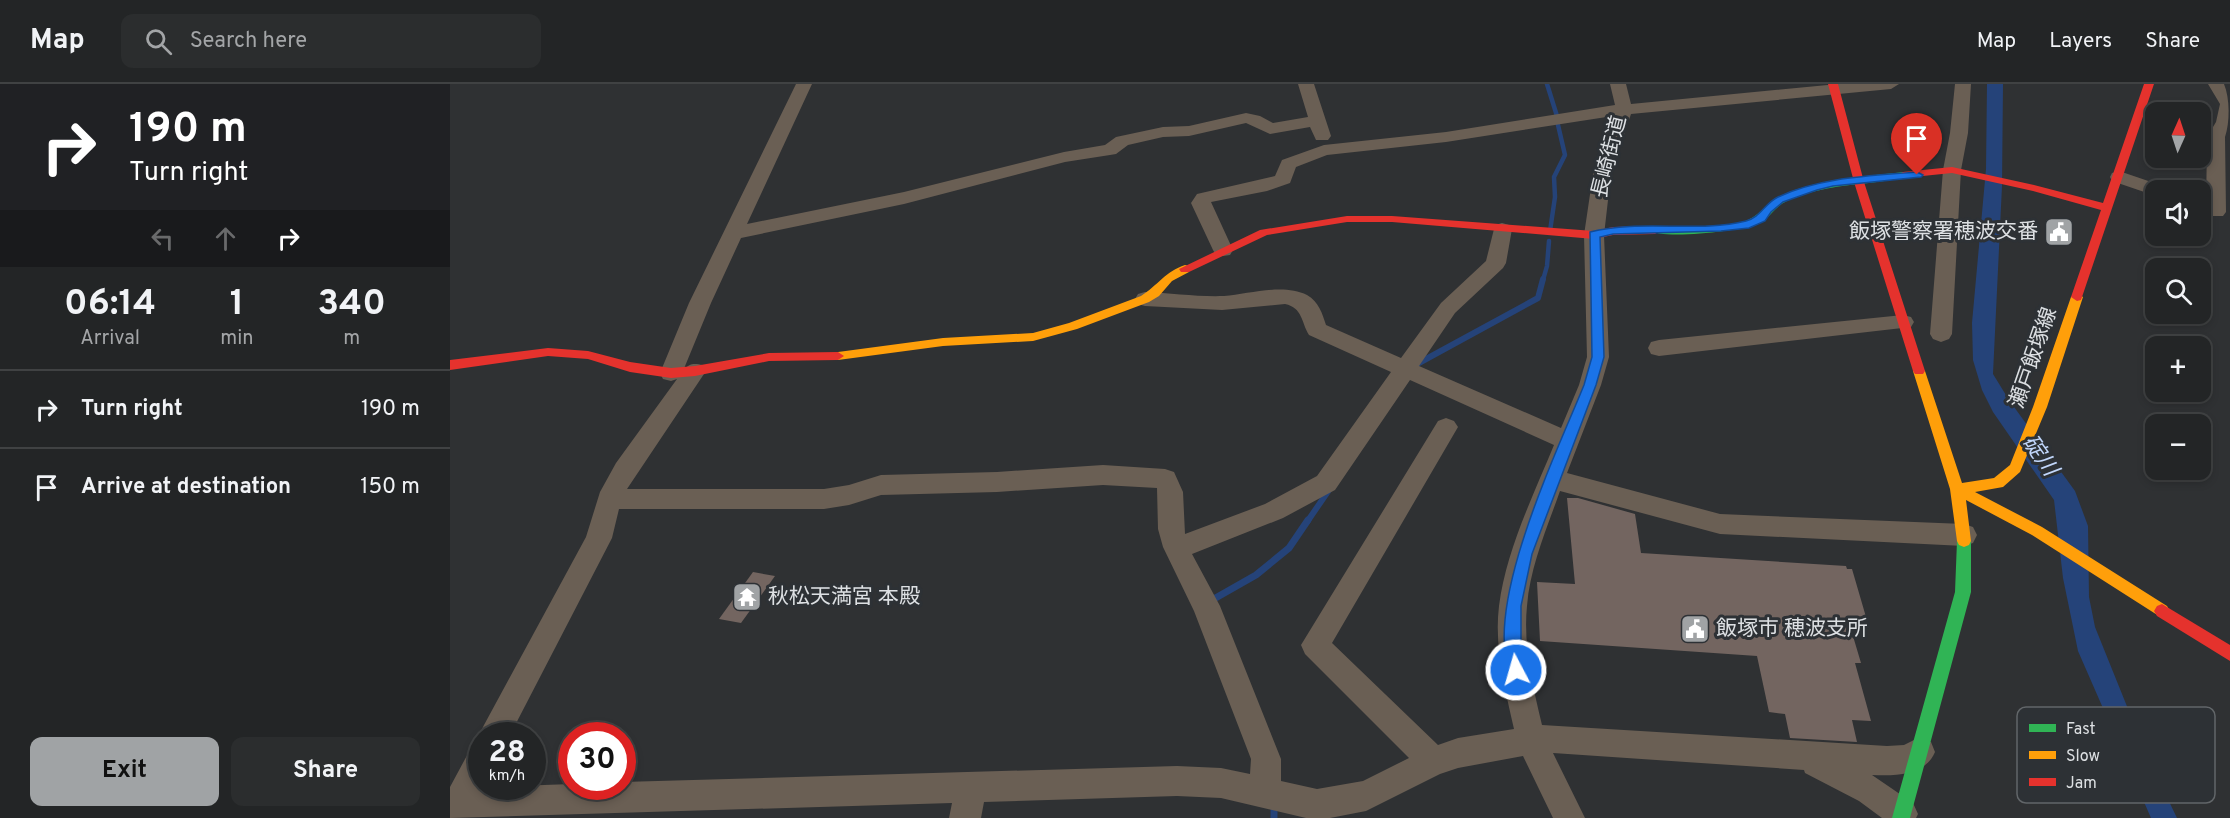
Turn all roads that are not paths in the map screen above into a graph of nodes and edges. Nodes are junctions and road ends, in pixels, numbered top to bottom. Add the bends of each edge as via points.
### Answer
1 (804, 84) edge
2 (1306, 84) edge
3 (1618, 84) edge
4 (1891, 84) edge
5 (1964, 84) edge
6 (2149, 84) edge
7 (2216, 84) edge
8 (1834, 86) edge
9 (1624, 109) junction
10 (1316, 121) junction
11 (1324, 150) junction
12 (1955, 170) junction
13 (2119, 177) junction
14 (1858, 182) junction
15 (2145, 186) edge
16 (2108, 208) junction
17 (2216, 212) edge
18 (1502, 229) junction
19 (734, 233) junction
20 (1594, 235) junction
21 (1223, 250) junction
22 (1145, 299) junction
23 (1903, 322) junction
24 (1941, 334) dead end
25 (1658, 348) dead end
26 (450, 365) edge
27 (1407, 370) junction
28 (695, 371) junction
29 (671, 373) junction
30 (1446, 427) dead end
31 (1567, 441) junction
32 (1552, 479) junction
33 (1957, 489) junction
34 (609, 499) junction
35 (1964, 535) junction
36 (1178, 548) junction
37 (2230, 654) edge
38 (501, 722) edge
39 (1531, 740) junction
40 (1920, 752) junction
41 (1800, 756) junction
42 (1432, 762) junction
43 (468, 782) edge
44 (971, 787) junction
45 (1266, 791) junction
46 (453, 808) edge
47 (1902, 816) edge
48 (965, 818) edge
49 (1569, 818) edge

1 - 19 street
2 - 10 street via 1315,100
3 - 9 street, 長崎街道
4 - 8 street
5 - 12 street
6 - 13 street, 瀬戸飯塚線
7 - 17 street via 2229,104 2216,137
8 - 9 street
8 - 14 street
9 - 11 street via 1446,137
9 - 20 street, 長崎街道 via 1602,174
10 - 11 street via 1325,141
10 - 19 street via 1270,129 1246,118 1189,131 1163,132 1122,141 1110,150 1064,157 904,198
11 - 21 street via 1288,164 1283,179 1204,198 1201,203
12 - 14 street
12 - 16 street
12 - 24 street
13 - 15 street
13 - 16 street, 瀬戸飯塚線
14 - 20 street via 1833,183 1780,200 1762,219 1749,224
14 - 23 street
16 - 33 street, 瀬戸飯塚線 via 2015,468 1998,483
18 - 20 street
18 - 21 street via 1347,219 1264,232
18 - 27 street via 1496,263 1448,308
19 - 29 street
20 - 31 street, 長崎街道 via 1598,357
21 - 22 street via 1168,278
22 - 27 street via 1222,303 1284,297 1299,300 1310,309 1317,330
22 - 28 street via 1033,337 943,342 827,357 769,357
23 - 25 street
23 - 33 street
26 - 29 street via 548,352 588,355
27 - 31 street
27 - 36 street via 1326,483 1274,511
28 - 29 street
28 - 34 street
30 - 42 street via 1315,645
31 - 32 street, 長崎街道
32 - 35 street via 1720,524
32 - 39 street, 長崎街道 via 1525,554 1513,606 1515,659
33 - 35 street
33 - 37 street via 2037,531
34 - 36 street via 824,499 881,484 1103,475 1165,479 1171,490 1171,529
34 - 38 street via 599,538
35 - 40 street via 1963,592
36 - 45 street via 1255,728 1266,759
39 - 41 street
39 - 42 street via 1458,753
39 - 49 street, 長崎街道
40 - 41 street via 1908,759 1887,761
40 - 47 street
41 - 47 street via 1870,790
42 - 45 street via 1366,796 1338,802 1317,805
43 - 46 street
44 - 45 street via 1177,781
44 - 46 street
44 - 48 street

